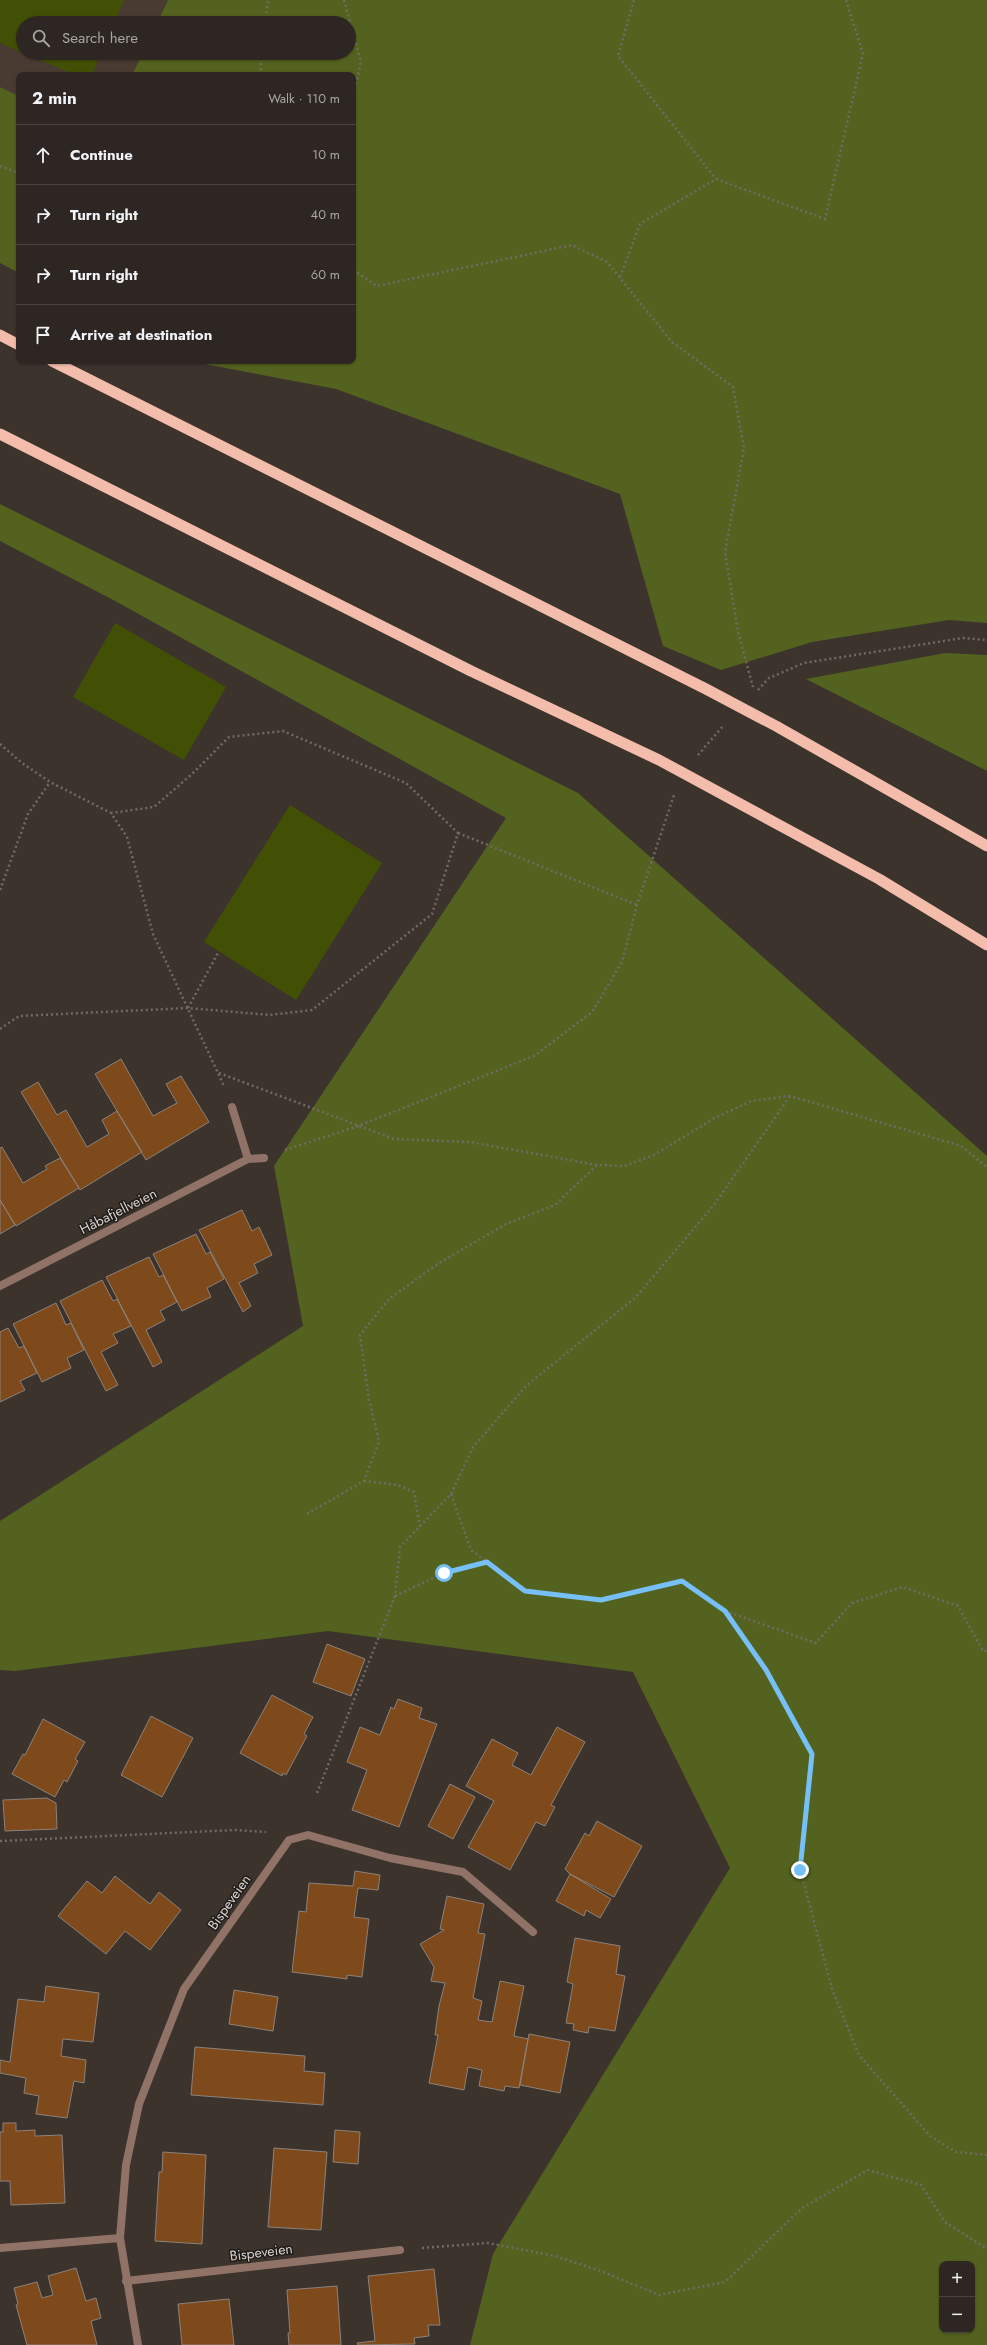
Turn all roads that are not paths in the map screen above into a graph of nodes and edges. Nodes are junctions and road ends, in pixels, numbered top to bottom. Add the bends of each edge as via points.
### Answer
1 (0, 335) edge
2 (16, 343) edge
3 (58, 364) edge
4 (0, 434) edge
5 (987, 846) edge
6 (987, 945) edge
7 (232, 1107) dead end
8 (264, 1158) road end
9 (248, 1159) junction
10 (0, 1286) edge
11 (533, 1932) dead end
12 (120, 2238) junction
13 (0, 2248) edge
14 (400, 2250) road end
15 (126, 2281) junction
16 (138, 2345) edge

1 - 2 highway
3 - 5 highway via 706,689
4 - 6 highway via 471,671 659,760 878,879
7 - 9 street
8 - 9 street, Håbafjellveien
9 - 10 street, Håbafjellveien
11 - 12 street, Bispeveien via 463,1872 390,1858 308,1835 289,1840 184,1989 139,2104 126,2165
12 - 13 street
12 - 15 street, Bispeveien
14 - 15 street, Bispeveien
15 - 16 street, Bispeveien

